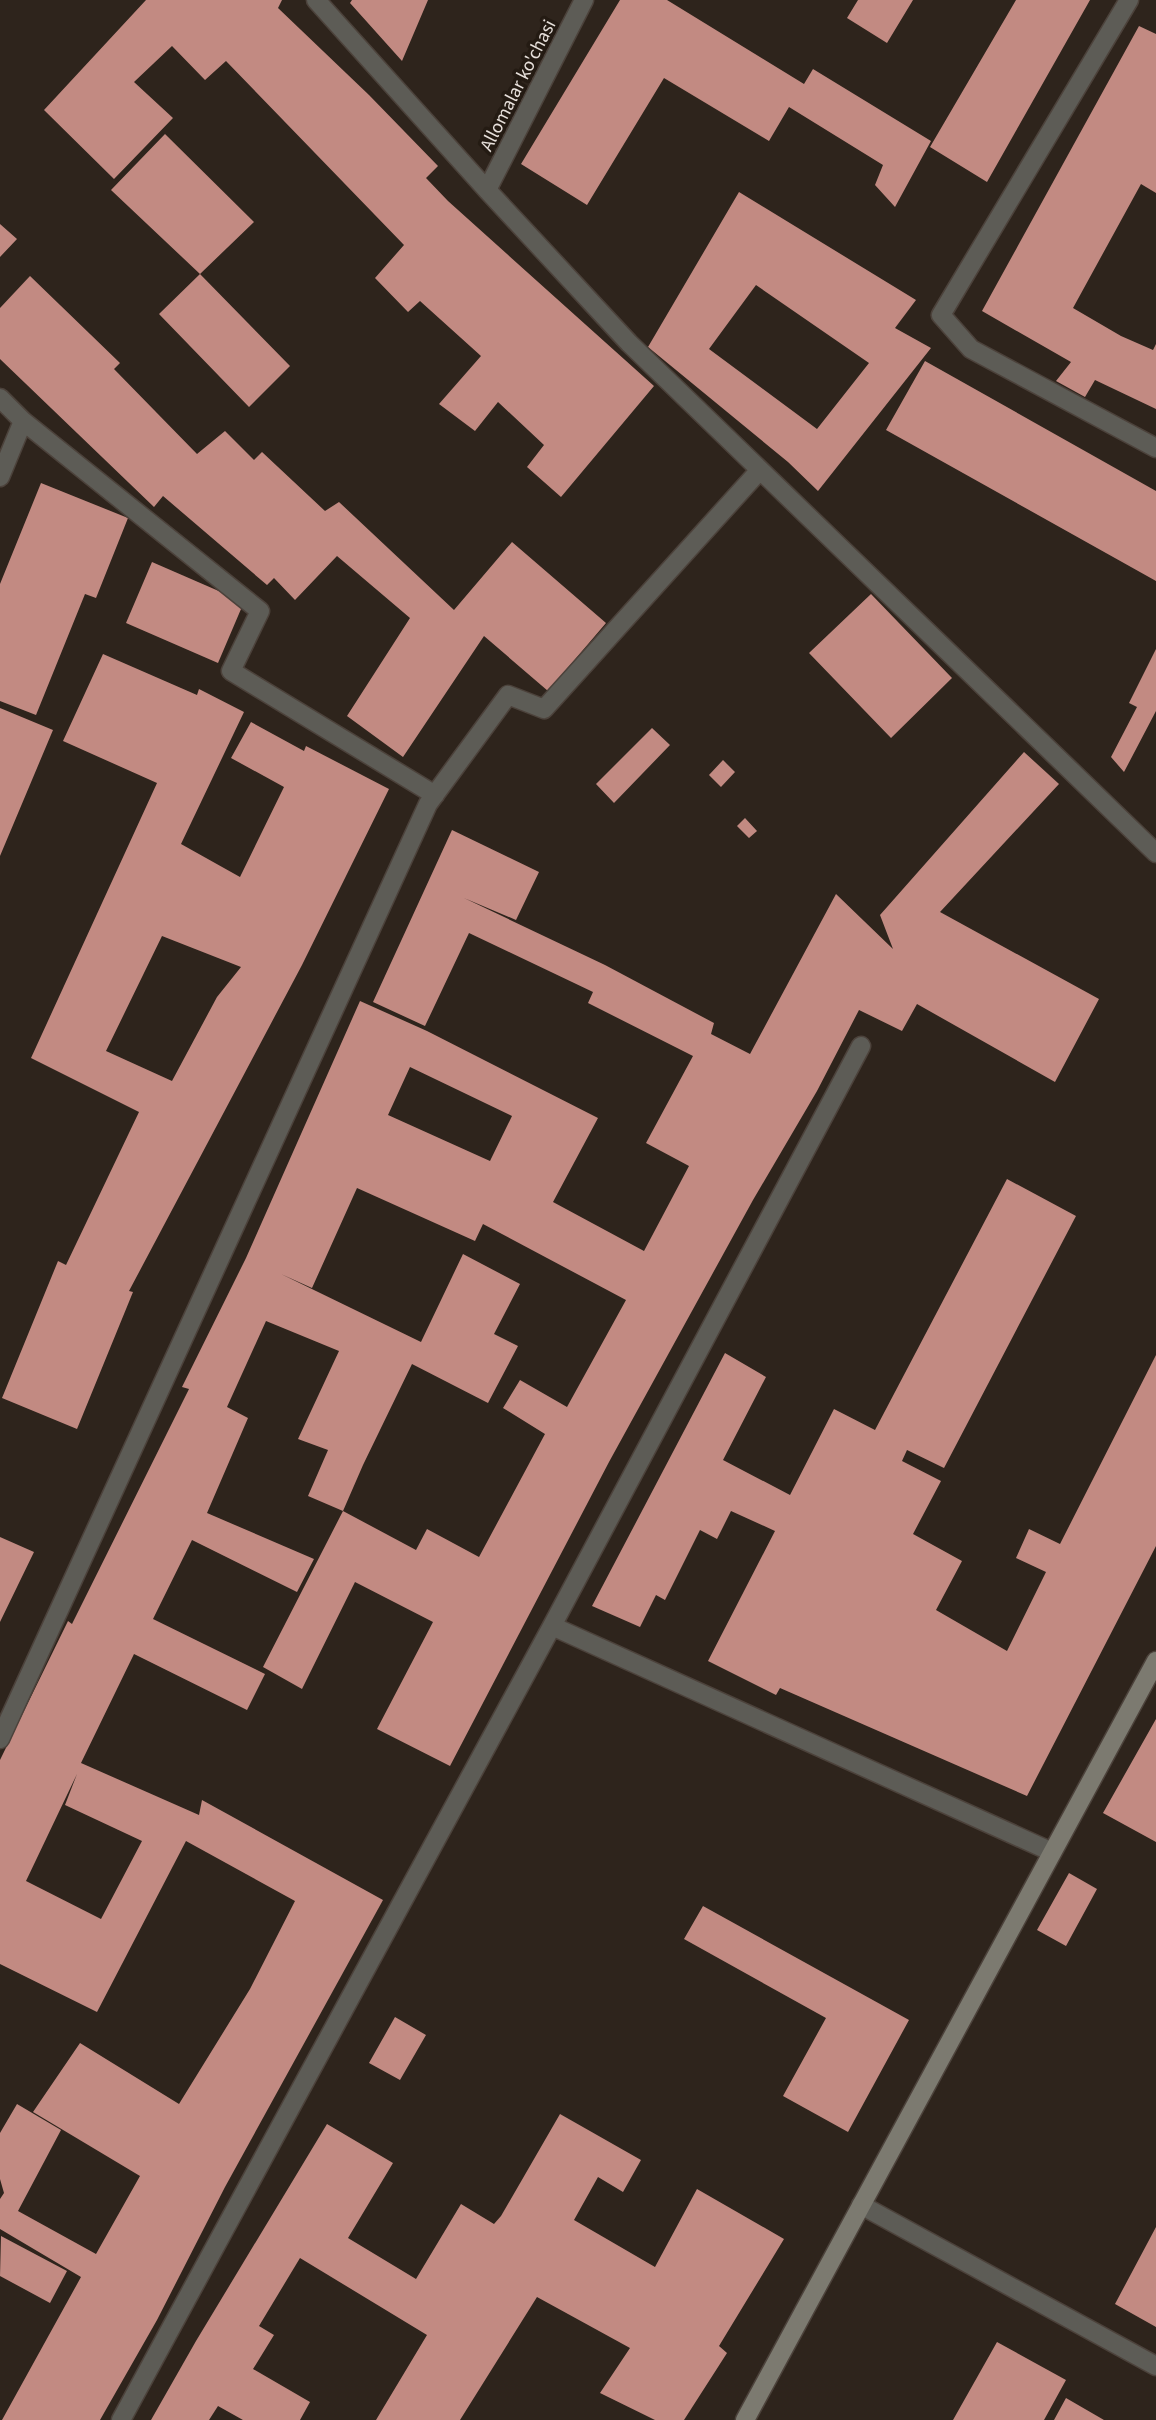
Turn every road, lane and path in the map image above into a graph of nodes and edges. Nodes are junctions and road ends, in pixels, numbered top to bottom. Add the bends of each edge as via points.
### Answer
1 (316, 0) edge
2 (584, 0) edge
3 (1129, 0) edge
4 (487, 190) junction
5 (0, 398) edge
6 (23, 421) junction
7 (1156, 448) edge
8 (759, 471) junction
9 (0, 477) edge
10 (435, 795) junction
11 (1156, 853) edge
12 (861, 1046) dead end
13 (552, 1626) junction
14 (1156, 1661) edge
15 (0, 1739) edge
16 (1052, 1852) junction
17 (862, 2205) junction
18 (1156, 2366) edge
19 (121, 2420) edge
20 (745, 2420) edge

1 - 4 street
2 - 4 street, Allomalar ko'chasi
3 - 7 street via 941,316 971,349
4 - 8 street via 629,343
5 - 6 street
6 - 9 street
6 - 10 street via 260,611 231,671
8 - 10 street via 544,709 508,695
8 - 11 street
10 - 15 street
12 - 13 street
13 - 16 street
13 - 19 street
14 - 16 street
16 - 17 street
17 - 18 street
17 - 20 street

